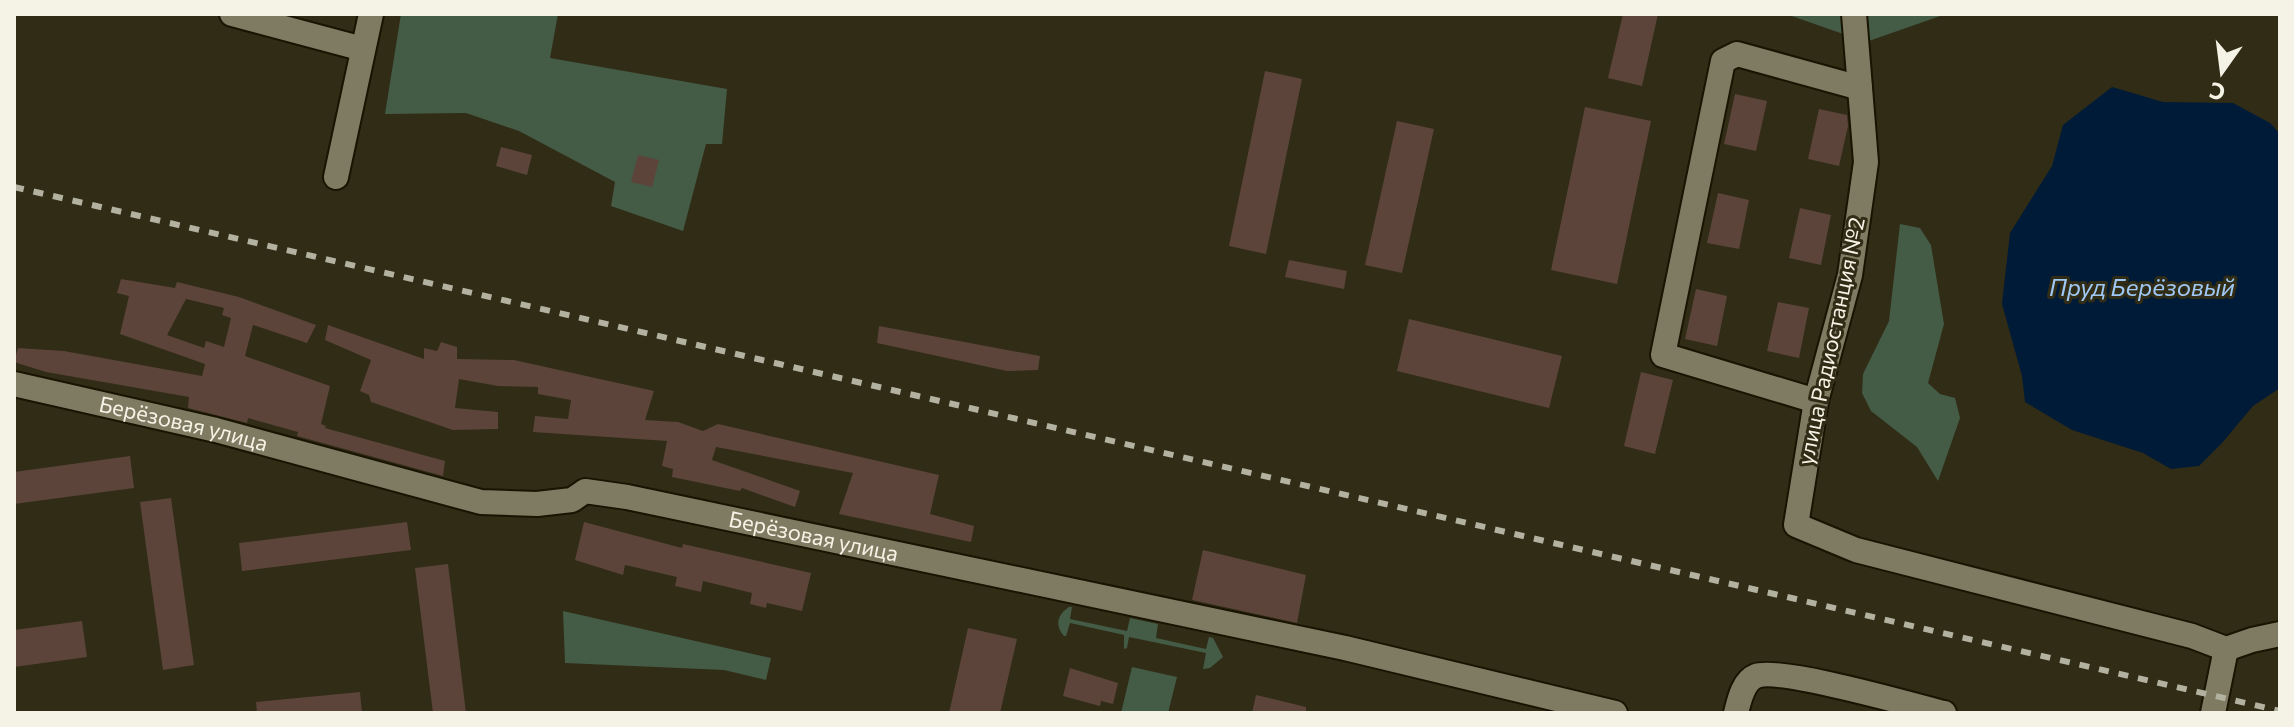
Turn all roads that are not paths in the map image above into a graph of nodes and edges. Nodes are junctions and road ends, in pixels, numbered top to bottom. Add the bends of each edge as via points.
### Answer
1 (232, 14) edge
2 (371, 14) edge
3 (1854, 14) edge
4 (363, 49) junction
5 (1860, 88) junction
6 (336, 177) dead end
7 (14, 384) edge
8 (1816, 401) junction
9 (2280, 634) edge
10 (2226, 649) junction
11 (1615, 713) edge
12 (1736, 713) edge
13 (1944, 713) edge
14 (2213, 713) edge

1 - 4 street
2 - 4 street
3 - 5 street, улица Радиостанция №2
4 - 6 street
5 - 8 street, улица Радиостанция №2 via 1866,162 1850,275
5 - 8 street via 1737,54 1723,61 1663,355
7 - 11 street, Берёзовая улица via 216,430 481,502 537,504 572,500 585,491 627,497 1345,648
8 - 10 street, улица Радиостанция №2 via 1796,525 1856,550
9 - 10 street
10 - 14 street
12 - 13 street via 1745,686 1755,677 1771,675

